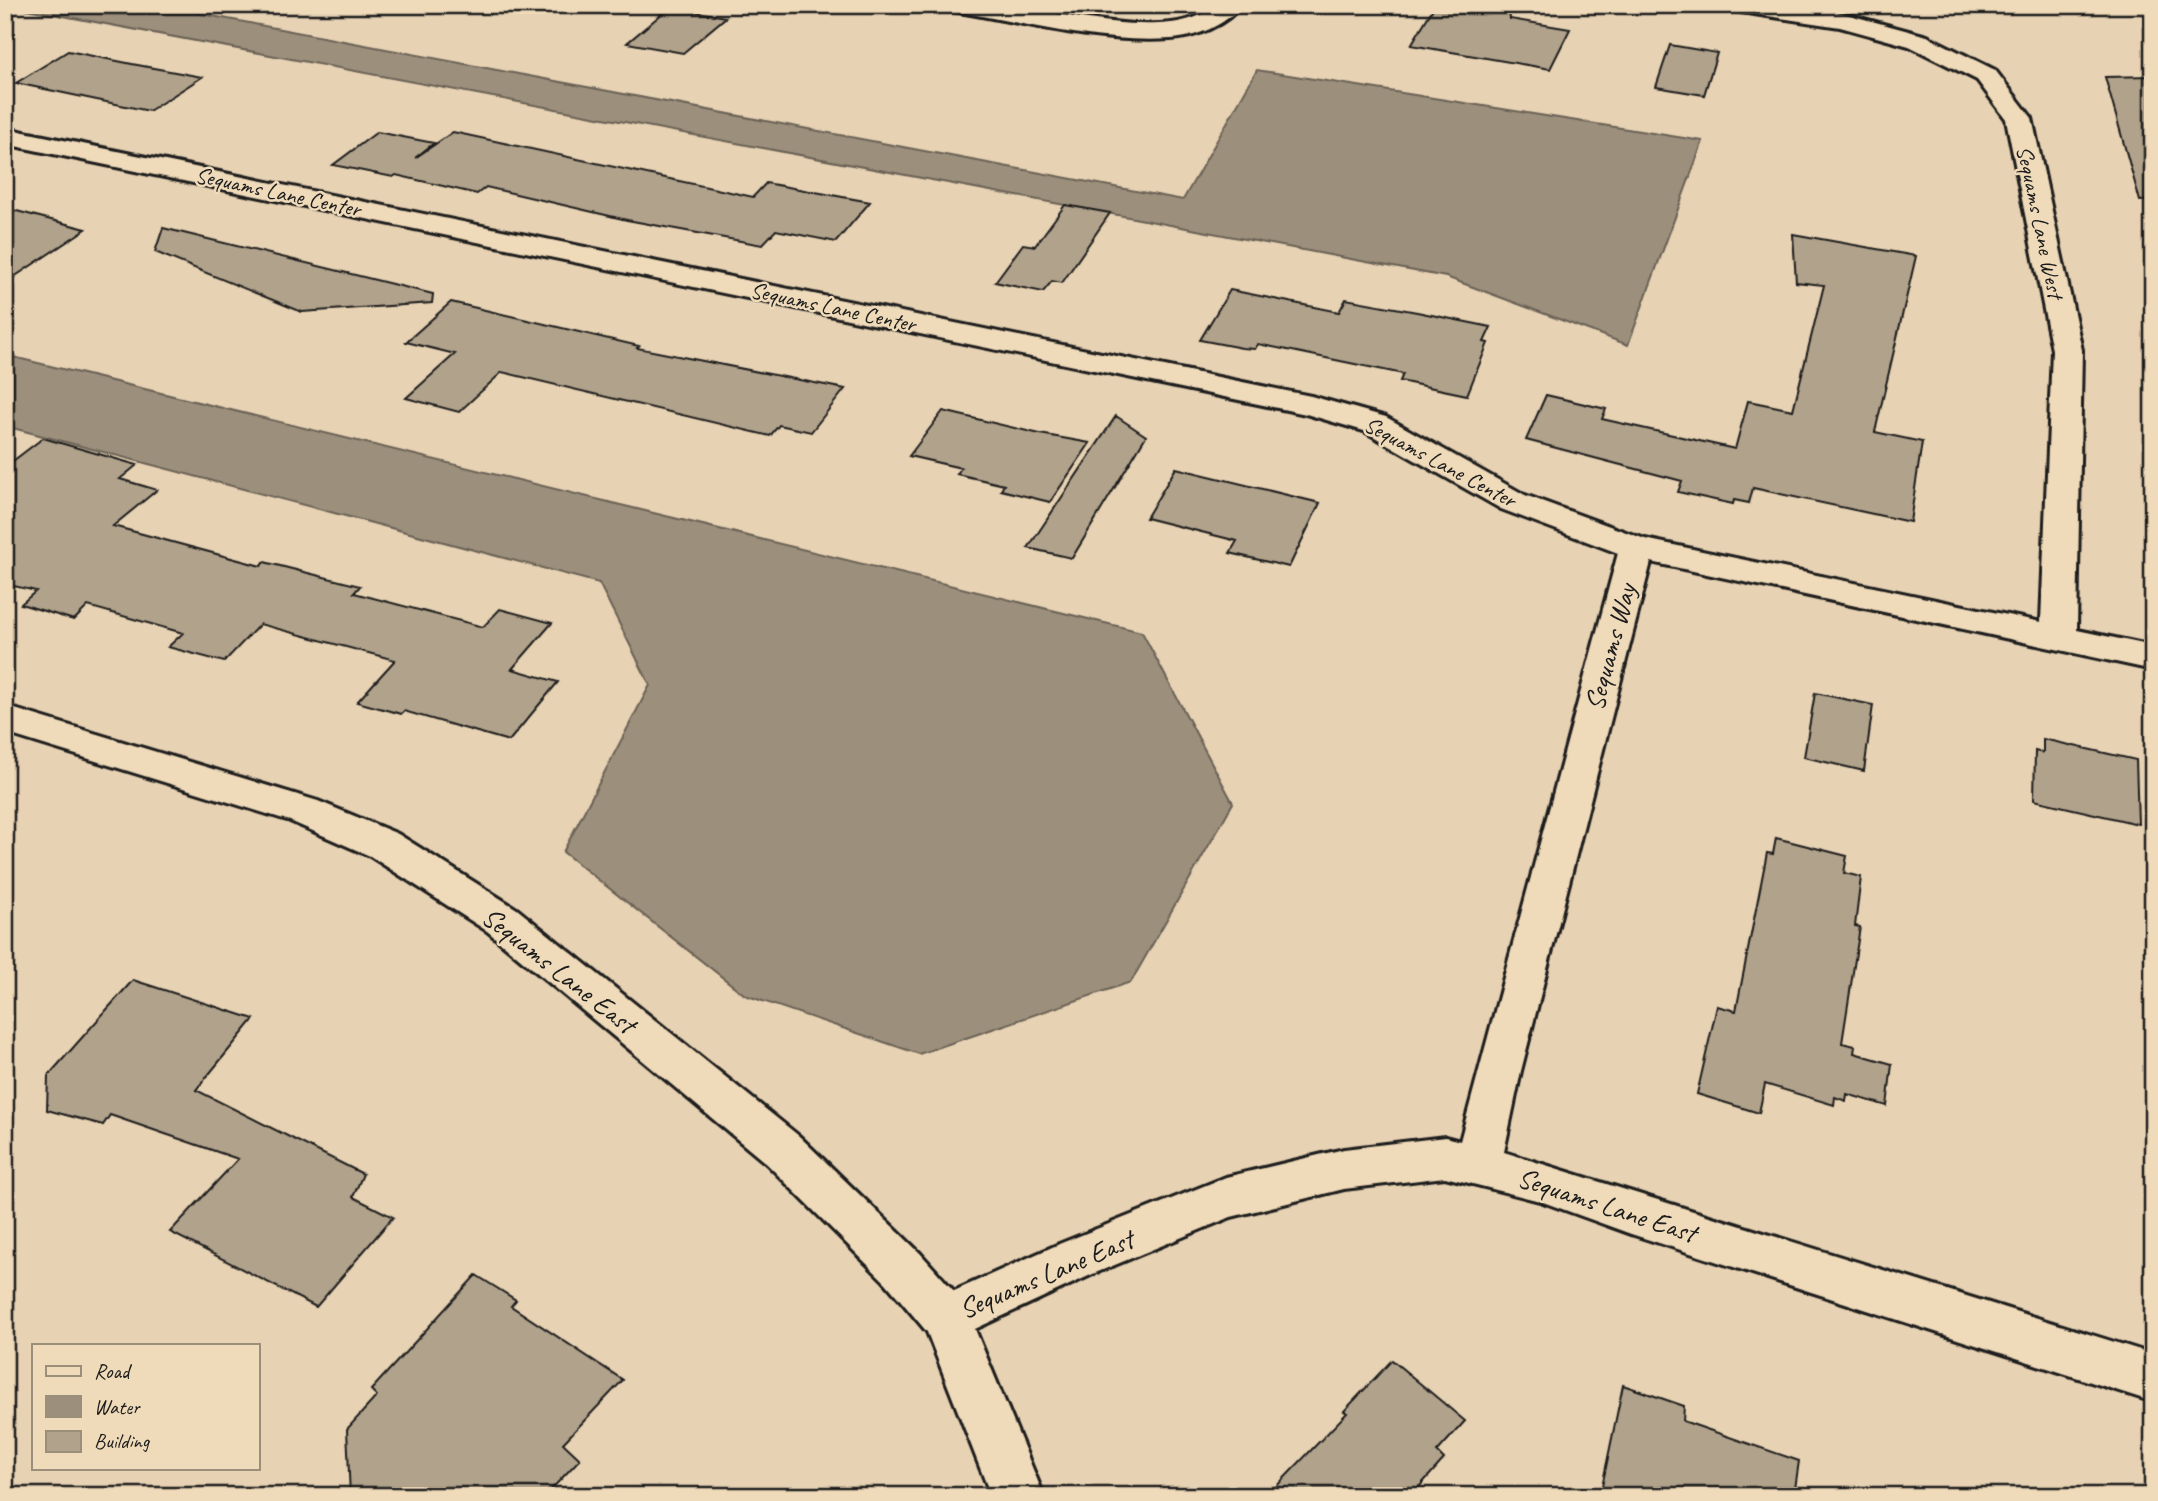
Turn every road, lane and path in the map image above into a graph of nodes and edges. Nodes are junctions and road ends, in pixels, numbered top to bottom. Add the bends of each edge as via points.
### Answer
1 (959, 5) edge
2 (1229, 5) edge
3 (1741, 5) edge
4 (5, 136) edge
5 (1637, 548) junction
6 (2059, 636) junction
7 (2153, 658) edge
8 (5, 719) edge
9 (1478, 1165) junction
10 (946, 1318) junction
11 (2153, 1378) edge
12 (1018, 1496) edge

1 - 2 street via 1100,29 1171,32 1217,17
3 - 6 street, Sequams Lane West via 1842,20 1918,41 1986,75 2019,118 2067,350
4 - 5 street, Sequams Lane Center via 1311,406 1375,424 1513,502
5 - 6 street, Sequams Way
5 - 9 street, Sequams Way
6 - 7 street, Sequams Way
8 - 10 street, Sequams Lane East via 304,811 384,845 502,920 783,1150 903,1268
9 - 10 street, Sequams Lane East via 1445,1157 1344,1169 1226,1198
9 - 11 street, Sequams Lane East via 1542,1181
10 - 12 street

